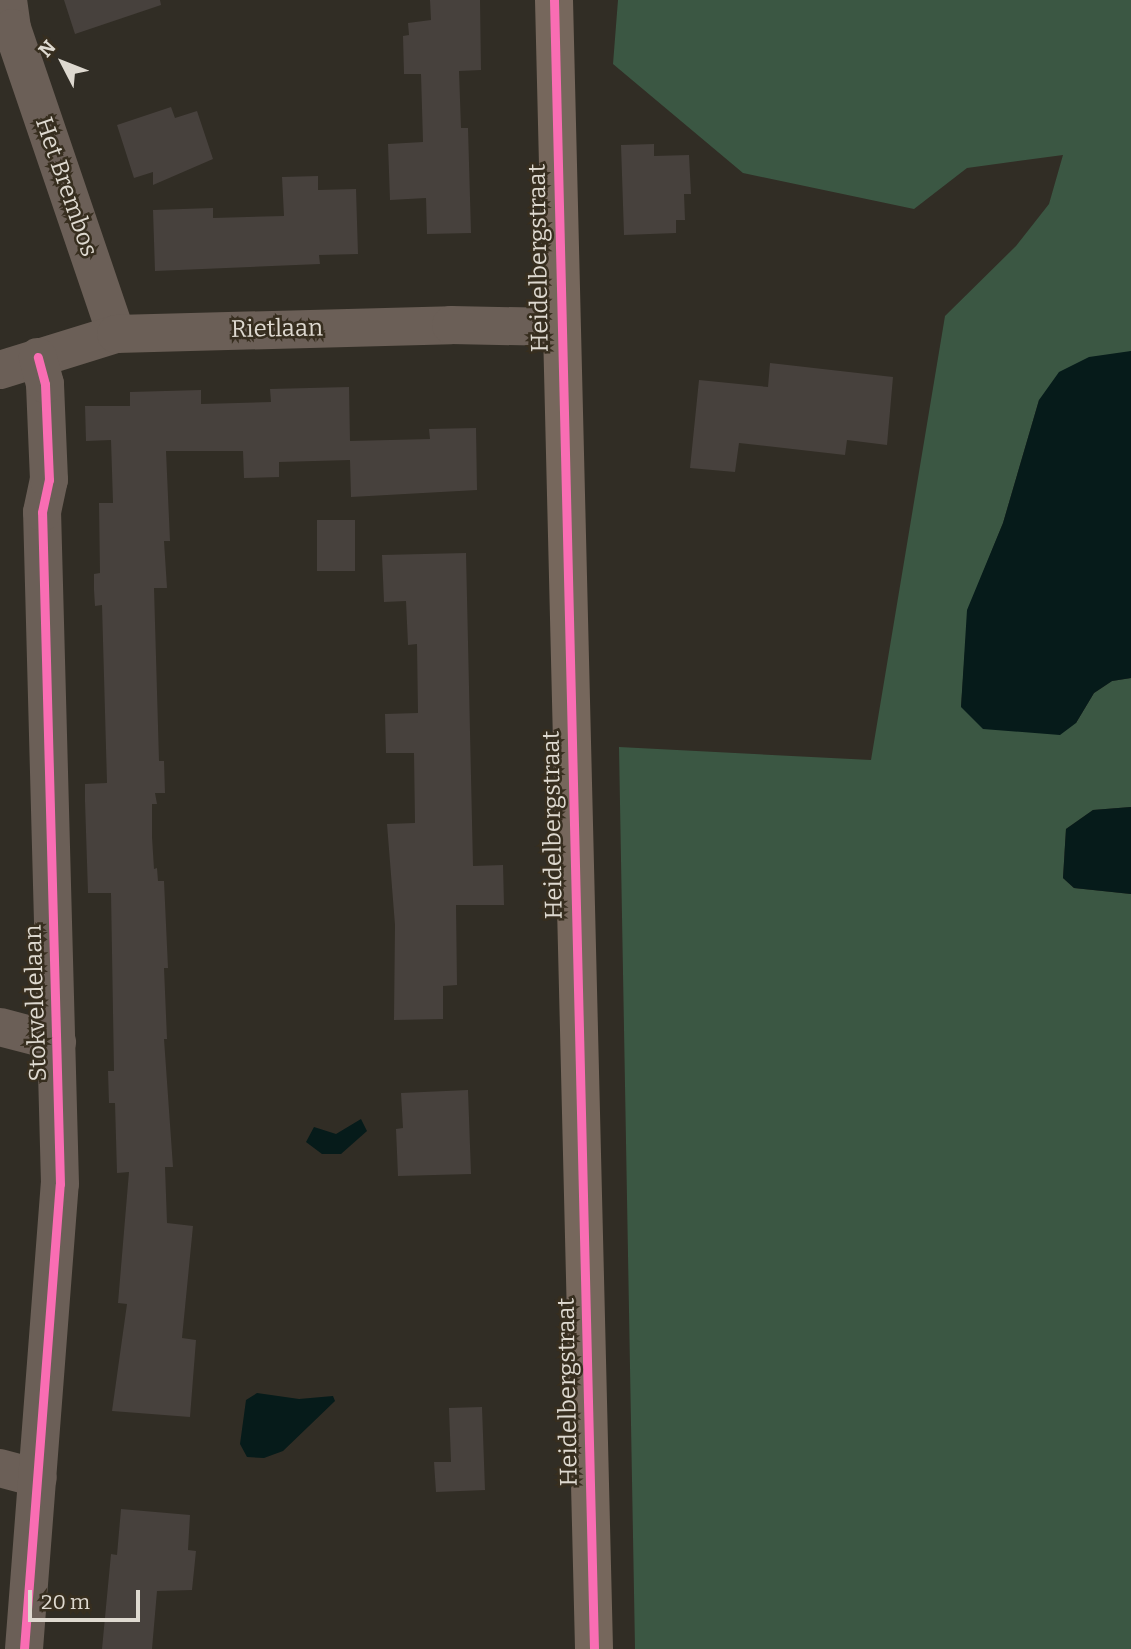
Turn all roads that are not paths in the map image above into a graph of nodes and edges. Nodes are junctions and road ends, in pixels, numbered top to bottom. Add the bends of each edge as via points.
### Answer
1 (8, 0) edge
2 (554, 0) edge
3 (559, 327) junction
4 (116, 334) junction
5 (38, 357) junction
6 (0, 370) edge
7 (0, 1027) edge
8 (57, 1042) junction
9 (0, 1468) edge
10 (38, 1478) junction
11 (24, 1649) edge
12 (594, 1649) edge

1 - 4 street, Het Brembos via 12,28
2 - 3 main road, Heidelbergstraat
3 - 4 street, Rietlaan via 451,325
3 - 12 main road, Heidelbergstraat
4 - 5 street, Rietlaan
5 - 6 street, Rietlaan
5 - 8 street, Stokveldelaan via 46,384 48,466 41,512
7 - 8 street
8 - 10 street, Stokveldelaan via 60,1184
9 - 10 street
10 - 11 street, Stokveldelaan

